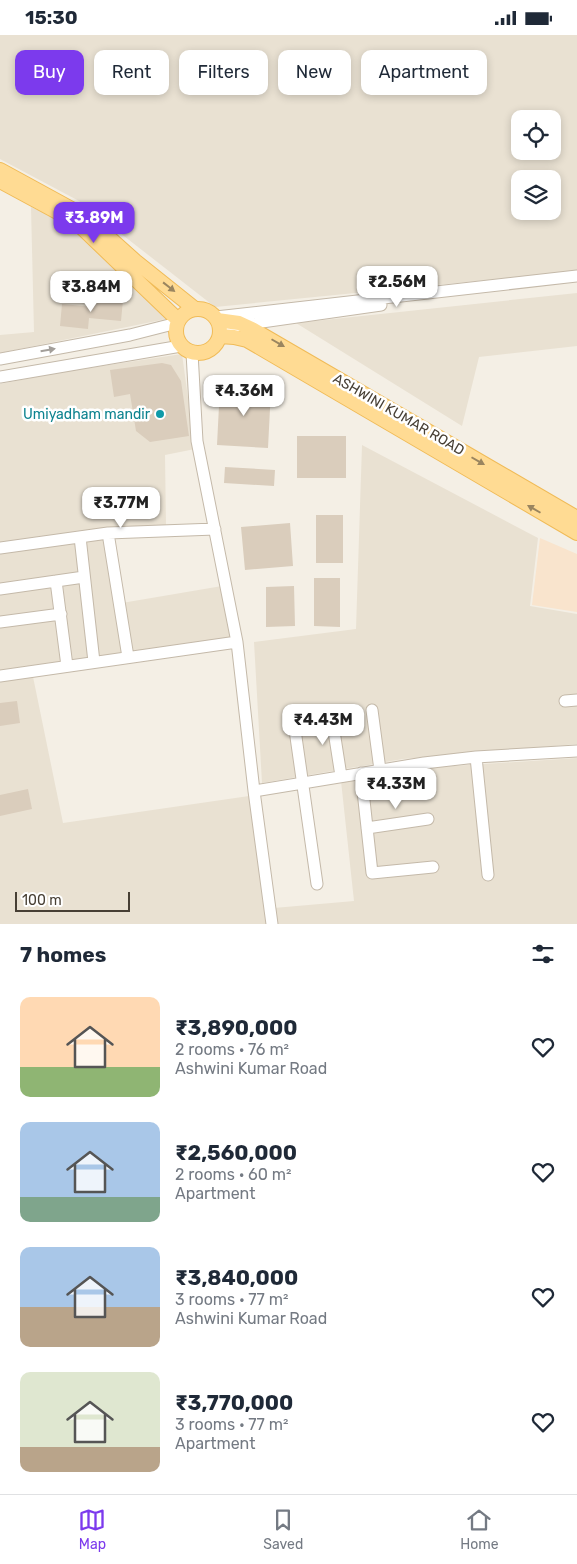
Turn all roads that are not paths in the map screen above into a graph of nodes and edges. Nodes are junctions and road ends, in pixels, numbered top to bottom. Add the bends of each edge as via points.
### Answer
1 (0, 170) edge
2 (0, 181) edge
3 (577, 276) edge
4 (577, 283) edge
5 (195, 309) junction
6 (178, 321) junction
7 (241, 324) junction
8 (218, 325) junction
9 (186, 350) junction
10 (0, 359) edge
11 (0, 377) edge
12 (577, 518) edge
13 (215, 529) junction
14 (108, 533) junction
15 (577, 533) edge
16 (80, 537) junction
17 (0, 548) edge
18 (84, 577) junction
19 (56, 581) junction
20 (0, 589) edge
21 (60, 614) junction
22 (0, 622) edge
23 (237, 642) junction
24 (128, 657) junction
25 (94, 662) junction
26 (67, 666) junction
27 (0, 676) edge
28 (372, 710) dead end
29 (331, 712) dead end
30 (295, 730) dead end
31 (577, 751) edge
32 (476, 757) junction
33 (380, 770) junction
34 (362, 773) junction
35 (341, 776) junction
36 (302, 783) junction
37 (254, 791) junction
38 (428, 819) dead end
39 (367, 828) junction
40 (433, 867) dead end
41 (488, 875) dead end
42 (317, 884) dead end
43 (272, 924) edge

1 -> 5 main road via 86,217
2 - 6 main road via 76,222
3 - 8 street
4 - 7 street via 390,303
5 - 6 main road via 184,313
5 - 8 main road via 208,311
6 - 9 main road via 175,335
10 -> 6 street via 130,335
7 - 8 main road, ASHWINI KUMAR ROAD
7 -> 12 main road, ASHWINI KUMAR ROAD
8 - 9 main road via 217,343 206,352
15 -> 8 main road, ASHWINI KUMAR ROAD
9 - 11 street
9 - 13 street via 198,441
13 - 14 street
13 - 23 street
14 - 16 street
14 - 24 street
16 - 17 street
16 - 18 street
18 - 19 street
18 - 25 street
19 - 20 street
19 - 21 street
21 - 22 street
21 - 26 street
23 - 24 street
23 - 37 street
24 - 25 street
25 - 26 street
26 - 27 street
28 - 33 street
29 - 35 street
30 - 36 street
31 - 32 street
32 - 33 street
32 - 41 street
33 - 34 street
34 - 35 street
34 - 39 street
35 - 36 street
36 - 37 street
36 - 42 street
37 - 43 street
38 - 39 street
39 - 40 street via 373,874

